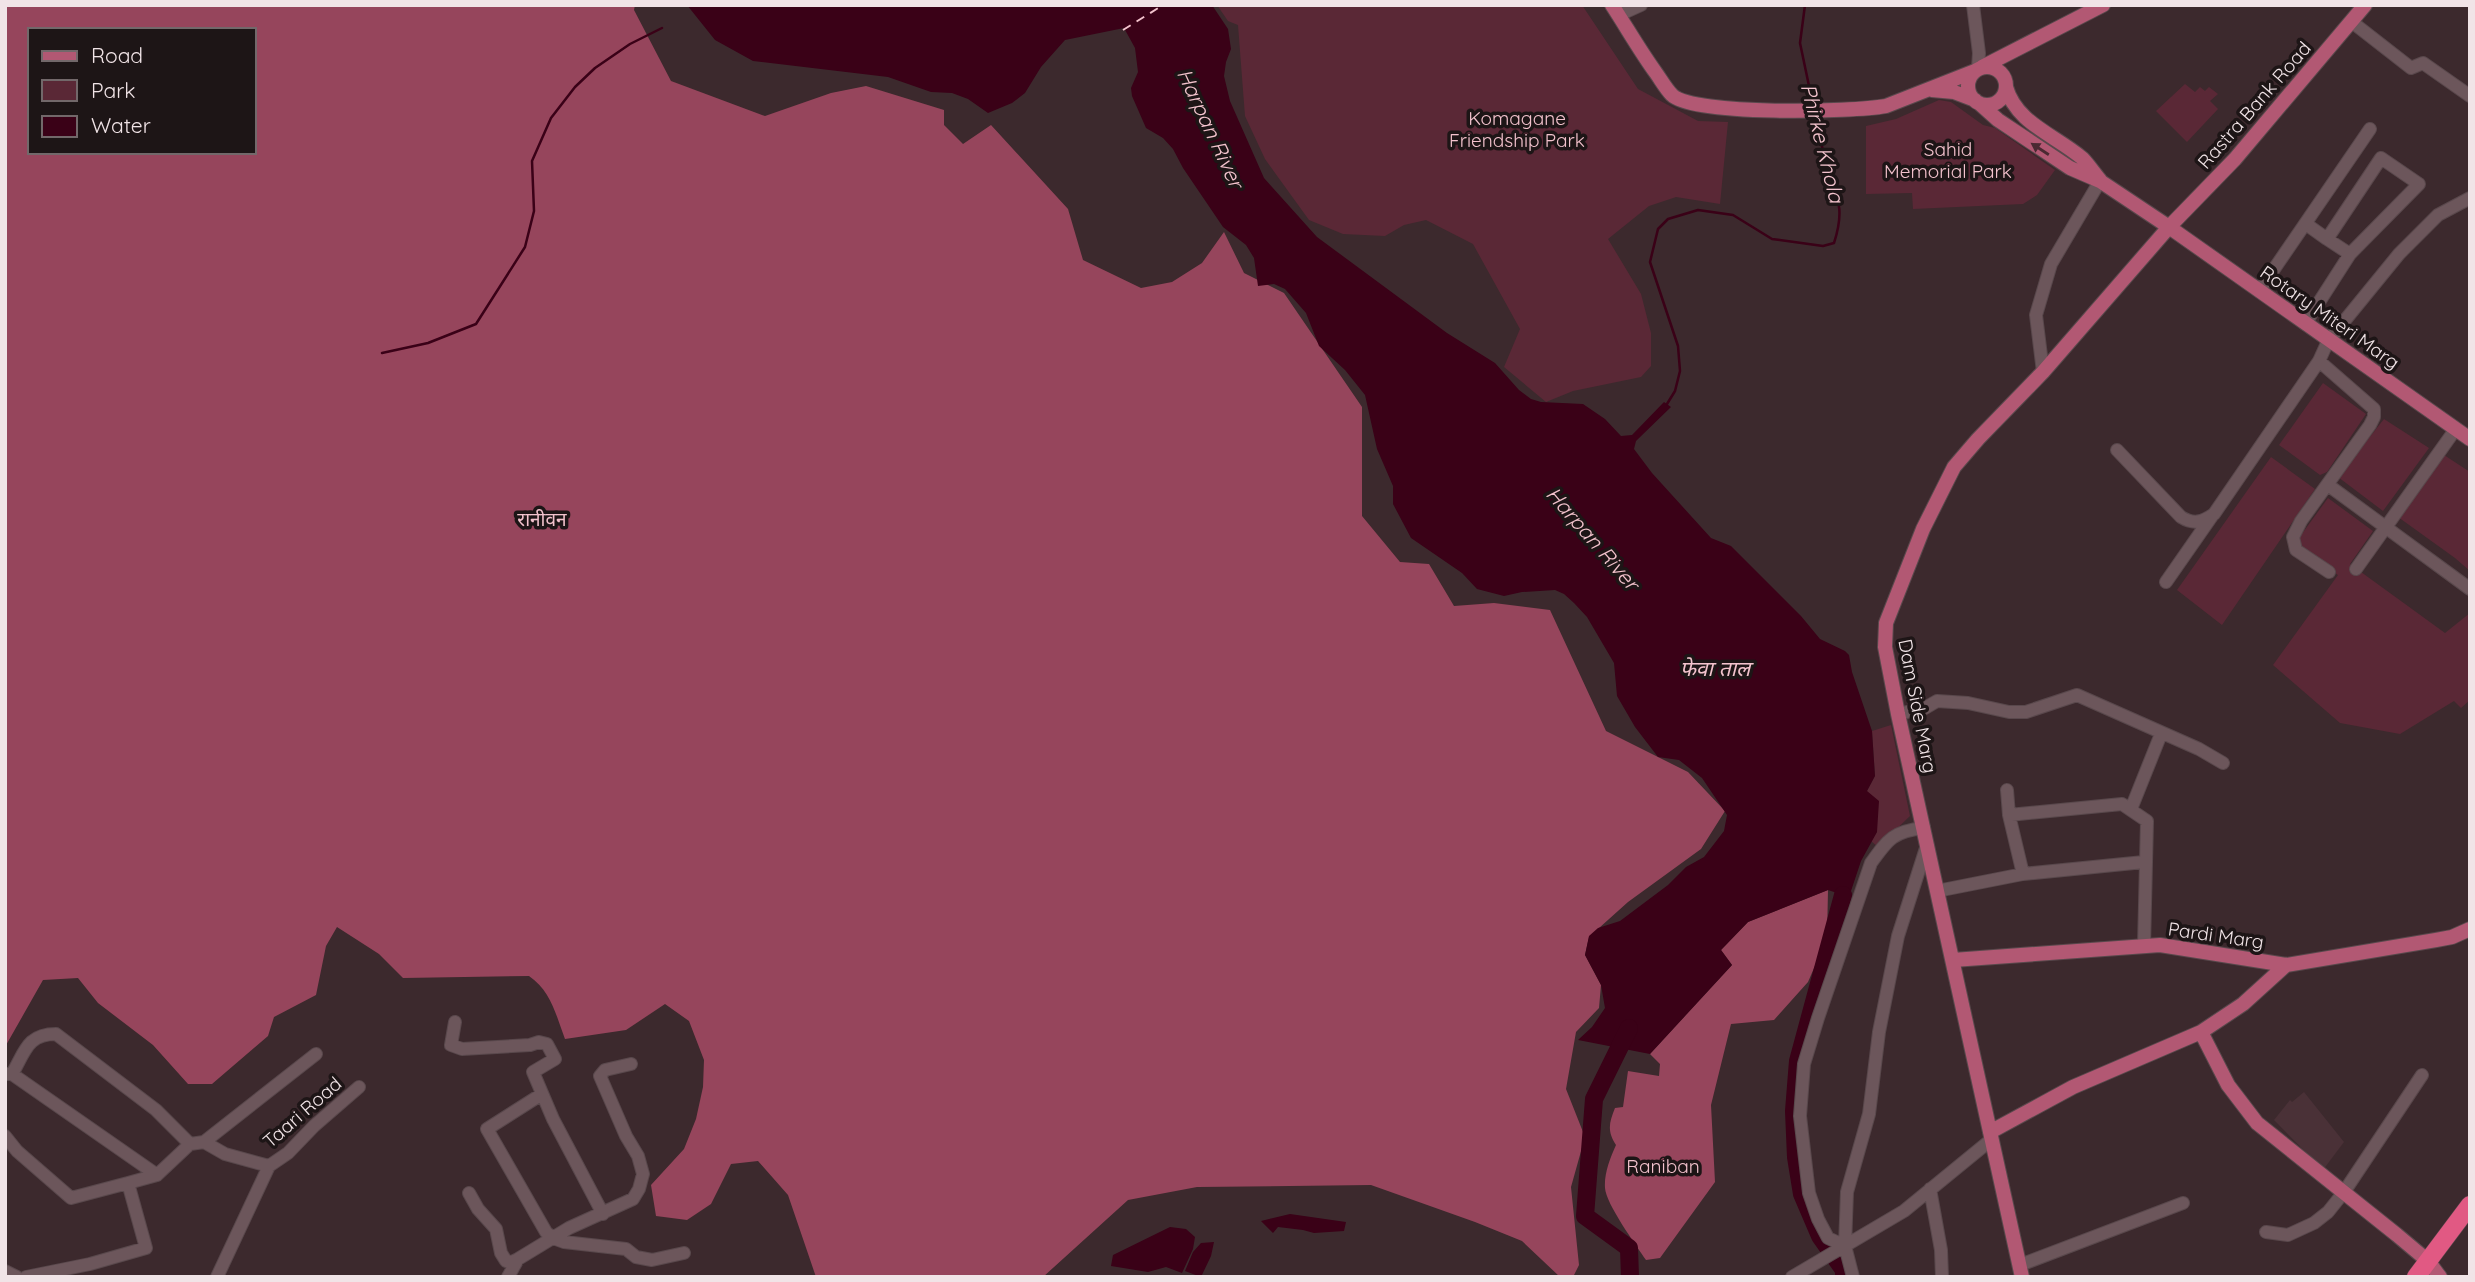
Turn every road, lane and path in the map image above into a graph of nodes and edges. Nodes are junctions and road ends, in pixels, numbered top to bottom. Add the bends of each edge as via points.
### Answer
1 (1641, 5) edge
2 (1973, 5) edge
3 (2103, 5) edge
4 (2365, 5) edge
5 (1615, 10) edge
6 (2352, 22) junction
7 (2020, 47) junction
8 (1978, 69) junction
9 (2005, 83) junction
10 (1920, 92) junction
11 (2470, 96) edge
12 (1977, 102) junction
13 (2370, 129) dead end
14 (2100, 181) junction
15 (2470, 198) edge
16 (2306, 224) junction
17 (2169, 226) junction
18 (2327, 239) junction
19 (2350, 254) junction
20 (2259, 291) junction
21 (2305, 324) junction
22 (2328, 341) junction
23 (2319, 361) junction
24 (2043, 372) junction
25 (2455, 430) junction
26 (2470, 439) edge
27 (2117, 450) dead end
28 (2328, 485) junction
29 (2214, 514) junction
30 (2385, 527) junction
31 (2356, 569) dead end
32 (2329, 572) dead end
33 (2166, 582) dead end
34 (2470, 589) edge
35 (1898, 714) junction
36 (2161, 734) junction
37 (2223, 763) dead end
38 (2007, 790) dead end
39 (2131, 809) junction
40 (2009, 815) junction
41 (1924, 828) junction
42 (1927, 845) junction
43 (2144, 862) junction
44 (2023, 874) junction
45 (1937, 891) junction
46 (2470, 929) edge
47 (2144, 946) junction
48 (1953, 960) junction
49 (2286, 965) junction
50 (455, 1022) dead end
51 (2201, 1032) junction
52 (316, 1054) dead end
53 (631, 1064) dead end
54 (8, 1074) edge
55 (2422, 1075) dead end
56 (359, 1087) dead end
57 (542, 1094) junction
58 (1991, 1135) junction
59 (5, 1136) edge
60 (204, 1142) junction
61 (190, 1144) junction
62 (269, 1166) junction
63 (157, 1175) junction
64 (128, 1183) junction
65 (1930, 1189) junction
66 (2344, 1192) junction
67 (469, 1193) dead end
68 (2183, 1203) dead end
69 (2470, 1205) edge
70 (603, 1214) junction
71 (2266, 1232) dead end
72 (553, 1238) junction
73 (1841, 1248) junction
74 (684, 1253) dead end
75 (518, 1259) junction
76 (2428, 1261) junction
77 (1817, 1266) edge
78 (91, 1270) edge
79 (5, 1271) edge
80 (2021, 1271) edge
81 (17, 1277) edge
82 (26, 1277) edge
83 (217, 1277) edge
84 (508, 1277) edge
85 (1792, 1277) edge
86 (1853, 1277) edge
87 (1942, 1277) edge
88 (2416, 1277) edge
89 (2440, 1277) edge

1 - 5 street
2 - 8 street
3 - 7 main road
4 - 6 main road, Rastra Bank Road
5 - 10 main road via 1672,95 1682,102 1828,112 1886,106
6 - 11 street via 2411,68 2423,63
6 - 17 main road, Rastra Bank Road via 2235,159
7 - 8 main road
7 - 9 main road via 2007,61
8 - 9 main road via 1996,69
8 - 10 main road
8 - 12 main road via 1968,85
9 - 12 main road via 1999,100
9 - 14 main road via 2010,101 2024,117 2083,159
10 - 12 main road via 1954,92
14 -> 12 main road via 2070,168
13 - 16 street
14 - 17 main road, Rotary Miteri Marg
14 - 24 street via 2051,264 2036,315
15 - 22 street via 2438,215 2399,254
16 - 18 street
16 - 20 street
17 - 20 main road, Rotary Miteri Marg
17 - 24 main road, Dam Side Marg
18 - 19 street
18 - 19 street via 2381,158 2418,184
19 - 21 street
20 - 21 main road, Rotary Miteri Marg
21 - 22 main road, Rotary Miteri Marg
22 - 23 street
22 - 25 main road, Rotary Miteri Marg
23 - 28 street via 2374,409 2370,425
23 - 29 street
24 - 35 main road, Dam Side Marg via 1954,467 1923,530 1886,623 1885,646
25 - 26 main road, Rotary Miteri Marg
25 - 30 street
27 - 29 street via 2181,517 2203,521
28 - 30 street
28 - 32 street via 2301,521 2293,544
29 - 33 street
30 - 31 street
30 - 34 street
35 - 36 street via 1937,701 2026,712 2077,695
35 - 41 main road, Dam Side Marg
36 - 37 street
36 - 39 street
38 - 40 street
39 - 40 street via 2122,804
39 - 43 street via 2147,821
40 - 44 street
41 - 42 main road, Dam Side Marg
41 - 73 street via 1902,830 1871,863 1804,1064 1800,1116 1808,1193 1828,1238
42 - 45 main road, Dam Side Marg
42 - 73 street via 1898,936 1868,1114 1847,1192
43 - 44 street
43 - 47 street
44 - 45 street
45 - 48 main road, Dam Side Marg
46 - 49 main road, Pardi Marg via 2436,940
47 - 48 main road, Pardi Marg
47 - 49 main road, Pardi Marg
48 - 58 main road, Dam Side Marg
49 - 51 main road
50 - 57 street via 451,1045 462,1049 547,1044 555,1059 533,1072
51 - 58 main road via 2073,1087
51 - 66 main road via 2228,1085 2257,1123
52 - 60 street
53 - 70 street via 600,1076 643,1174 633,1199
54 - 61 street via 33,1039 55,1034 156,1110
54 - 63 street
55 - 66 street
56 - 62 street, Taari Road
57 - 70 street
57 - 72 street via 487,1129
58 - 65 street
58 - 80 main road, Dam Side Marg
59 - 64 street via 71,1198
60 - 61 street
60 - 62 street via 225,1154
61 - 63 street
62 - 83 street
63 - 64 street
64 - 78 street via 146,1248
65 - 73 street via 1904,1211
65 - 87 street
66 - 71 street via 2314,1223 2288,1235
66 - 76 main road
67 - 75 street via 496,1229 506,1261
68 - 80 street
69 - 76 highway
70 - 72 street
72 - 74 street via 626,1249 652,1260
72 - 75 street
73 - 77 street
73 - 86 street
75 - 84 street
76 - 88 highway
76 - 89 main road
77 - 85 street
78 - 82 street
79 - 81 street

